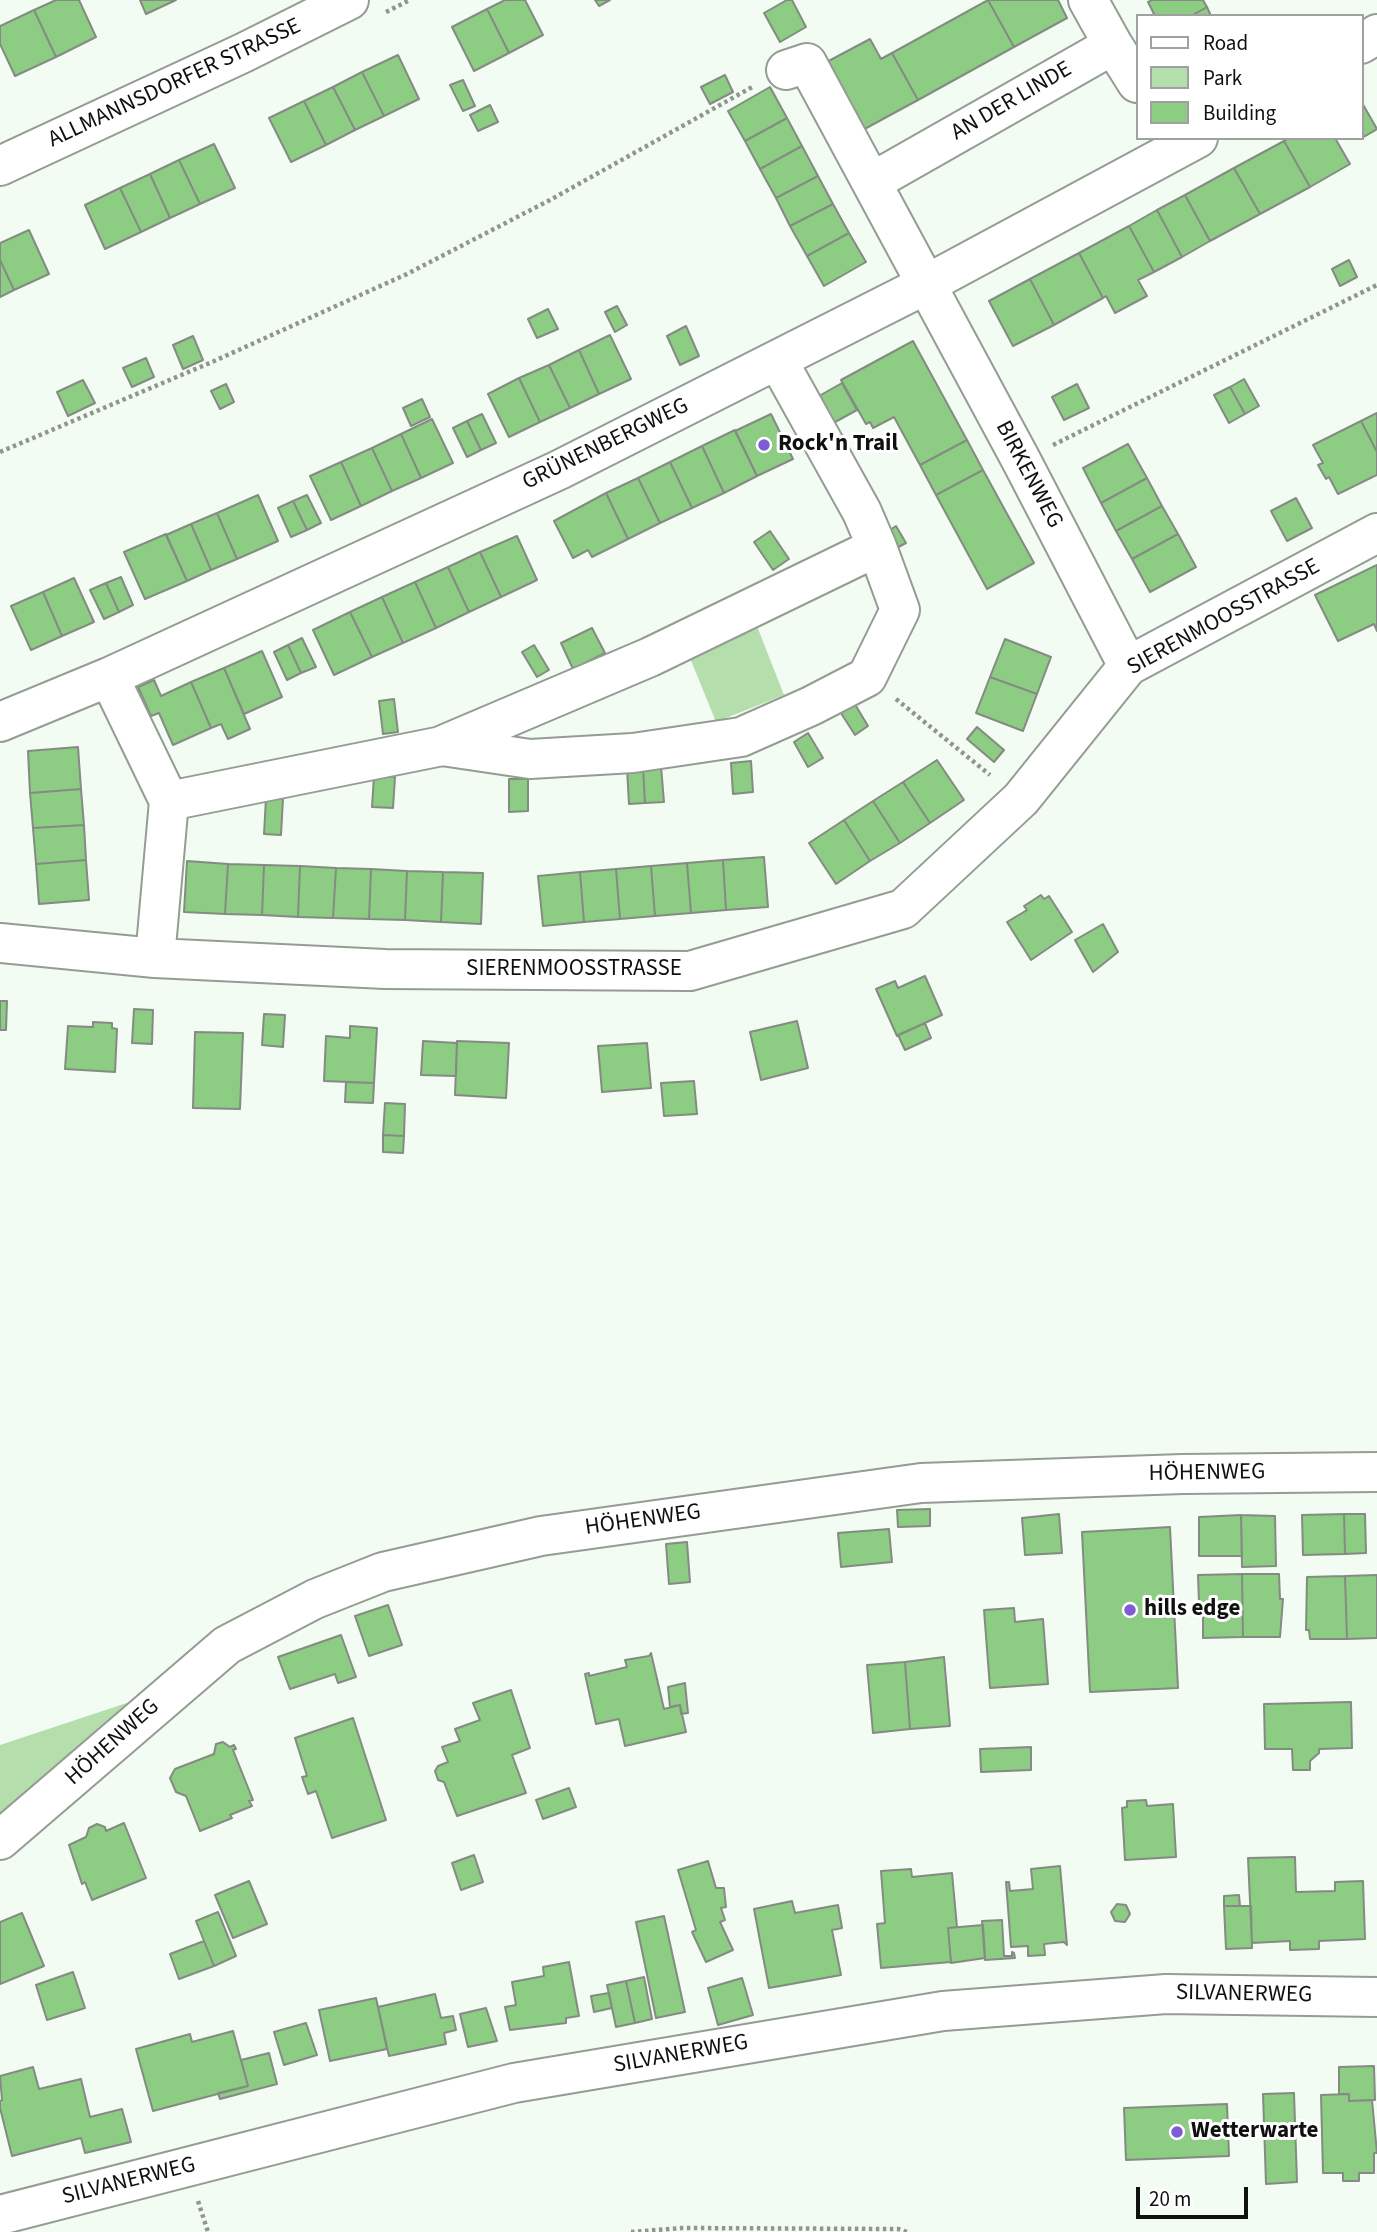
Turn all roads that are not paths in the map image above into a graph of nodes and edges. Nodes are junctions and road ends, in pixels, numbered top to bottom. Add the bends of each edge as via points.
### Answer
1 (349, 0) edge
2 (1088, 0) edge
3 (1113, 45) junction
4 (786, 70) road end
5 (1136, 81) edge
6 (1182, 142) edge
7 (0, 166) edge
8 (872, 182) junction
9 (925, 285) junction
10 (778, 361) junction
11 (1377, 533) edge
12 (877, 547) junction
13 (1128, 666) junction
14 (109, 677) junction
15 (0, 722) edge
16 (442, 746) junction
17 (169, 801) junction
18 (0, 943) edge
19 (155, 958) junction
20 (1377, 1472) edge
21 (0, 1840) edge
22 (1377, 1997) edge
23 (0, 2215) edge

1 - 7 street, ALLMANNSDORFER STRASSE
2 - 3 street
3 - 5 street
3 - 8 street, AN DER LINDE
4 - 8 street via 807,63
6 - 9 street, GRÜNENBERGWEG
8 - 9 street
9 - 10 street, GRÜNENBERGWEG
9 - 13 street, BIRKENWEG
10 - 12 street
10 - 14 street, GRÜNENBERGWEG via 559,470
11 - 13 street, SIERENMOOSSTRASSE
12 - 16 street via 650,657
12 - 16 street via 900,610 867,677 811,706 741,737 633,752 530,759
13 - 19 street, SIERENMOOSSTRASSE via 1021,799 903,909 691,971 385,969
14 - 15 street, GRÜNENBERGWEG
14 - 17 street
16 - 17 street
17 - 19 street
18 - 19 street, SIERENMOOSSTRASSE
20 - 21 street, HÖHENWEG via 921,1482 541,1536 383,1572 315,1599 226,1645
22 - 23 street, SILVANERWEG via 1166,1994 929,2013 514,2083

